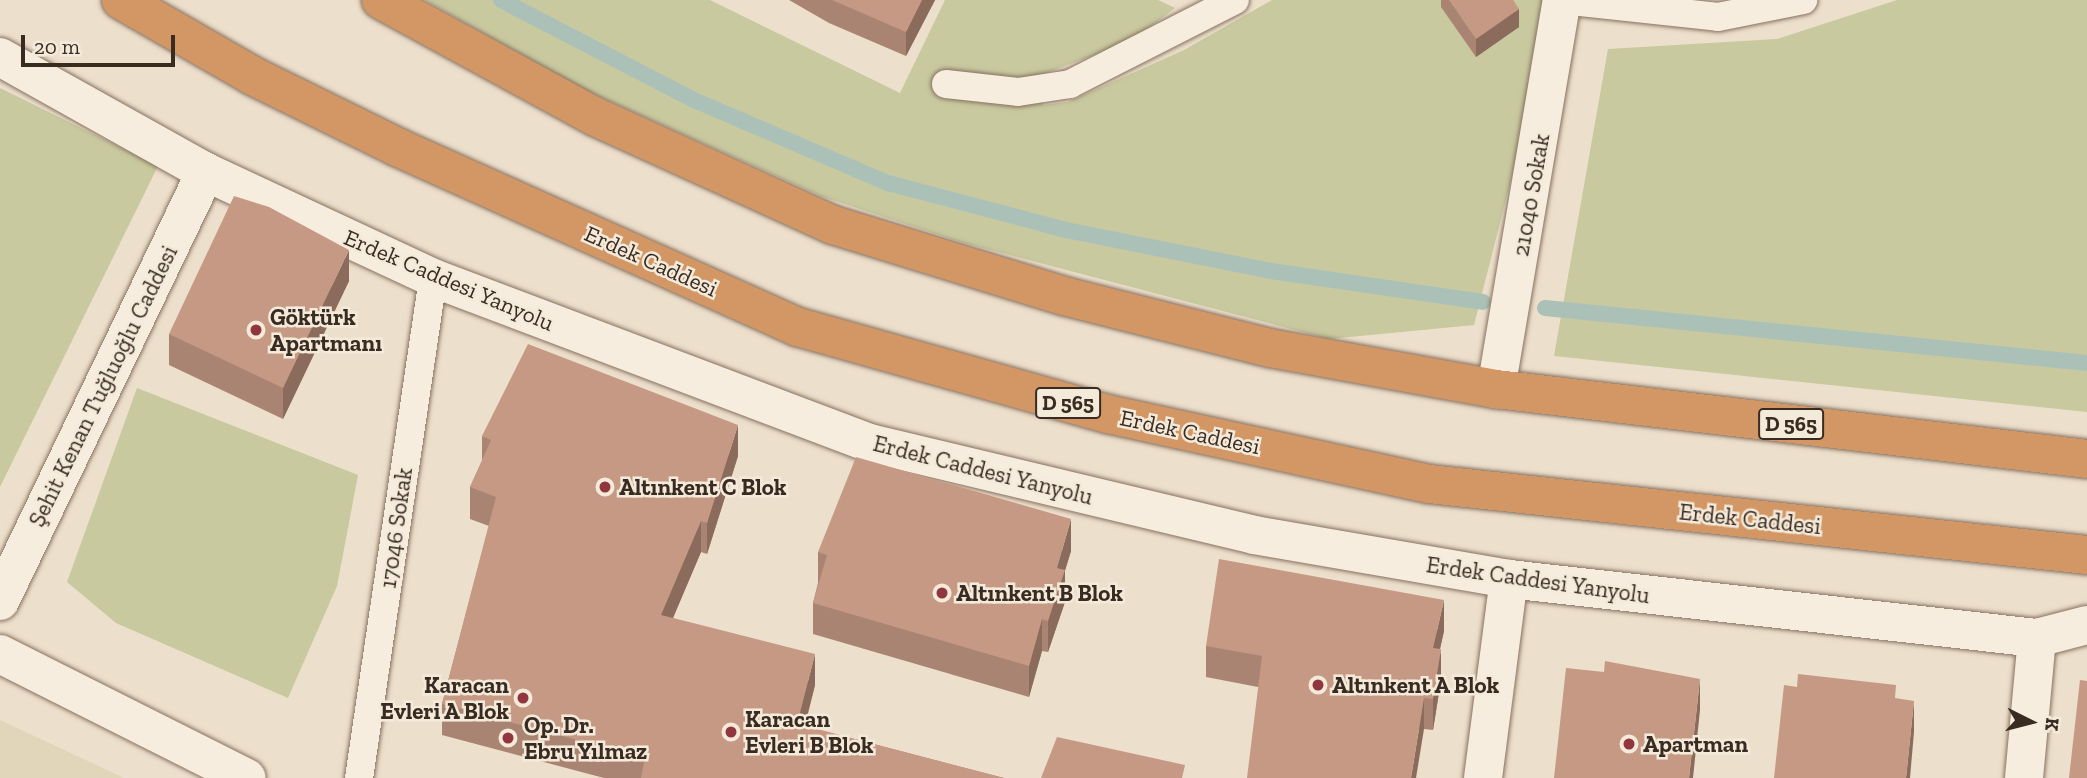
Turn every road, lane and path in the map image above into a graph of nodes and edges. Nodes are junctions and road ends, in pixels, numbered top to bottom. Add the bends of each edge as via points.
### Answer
1 (121, 0) edge
2 (381, 0) edge
3 (1235, 0) edge
4 (1562, 0) edge
5 (1803, 0) edge
6 (0, 57) edge
7 (946, 84) dead end
8 (206, 172) junction
9 (433, 278) junction
10 (1496, 389) junction
11 (2087, 459) edge
12 (2087, 555) edge
13 (1508, 579) junction
14 (0, 601) edge
15 (2087, 625) edge
16 (2037, 638) junction
17 (2087, 642) edge
18 (0, 654) edge
19 (247, 778) edge
20 (359, 778) edge
21 (1483, 778) edge
22 (2024, 778) edge

1 - 12 highway, Erdek Caddesi / D 565 via 397,147 810,330 1108,414 1429,484
2 - 10 highway, D 565 via 596,117 833,225 1064,296 1270,348
3 - 7 lane via 1070,85 1018,92
4 - 5 lane via 1718,17
4 - 10 street, 21040 Sokak
6 - 8 street, Erdek Caddesi Yanyolu
8 - 9 street, Erdek Caddesi Yanyolu
8 - 14 street, Şehit Kenan Tuğluoğlu Caddesi
9 - 13 street, Erdek Caddesi Yanyolu via 869,443 1254,536
9 - 20 lane, 17046 Sokak
10 - 11 highway, D 565
13 - 16 street, Erdek Caddesi Yanyolu
13 - 21 street
15 - 16 street
16 - 17 lane
16 - 22 street
18 - 19 street

